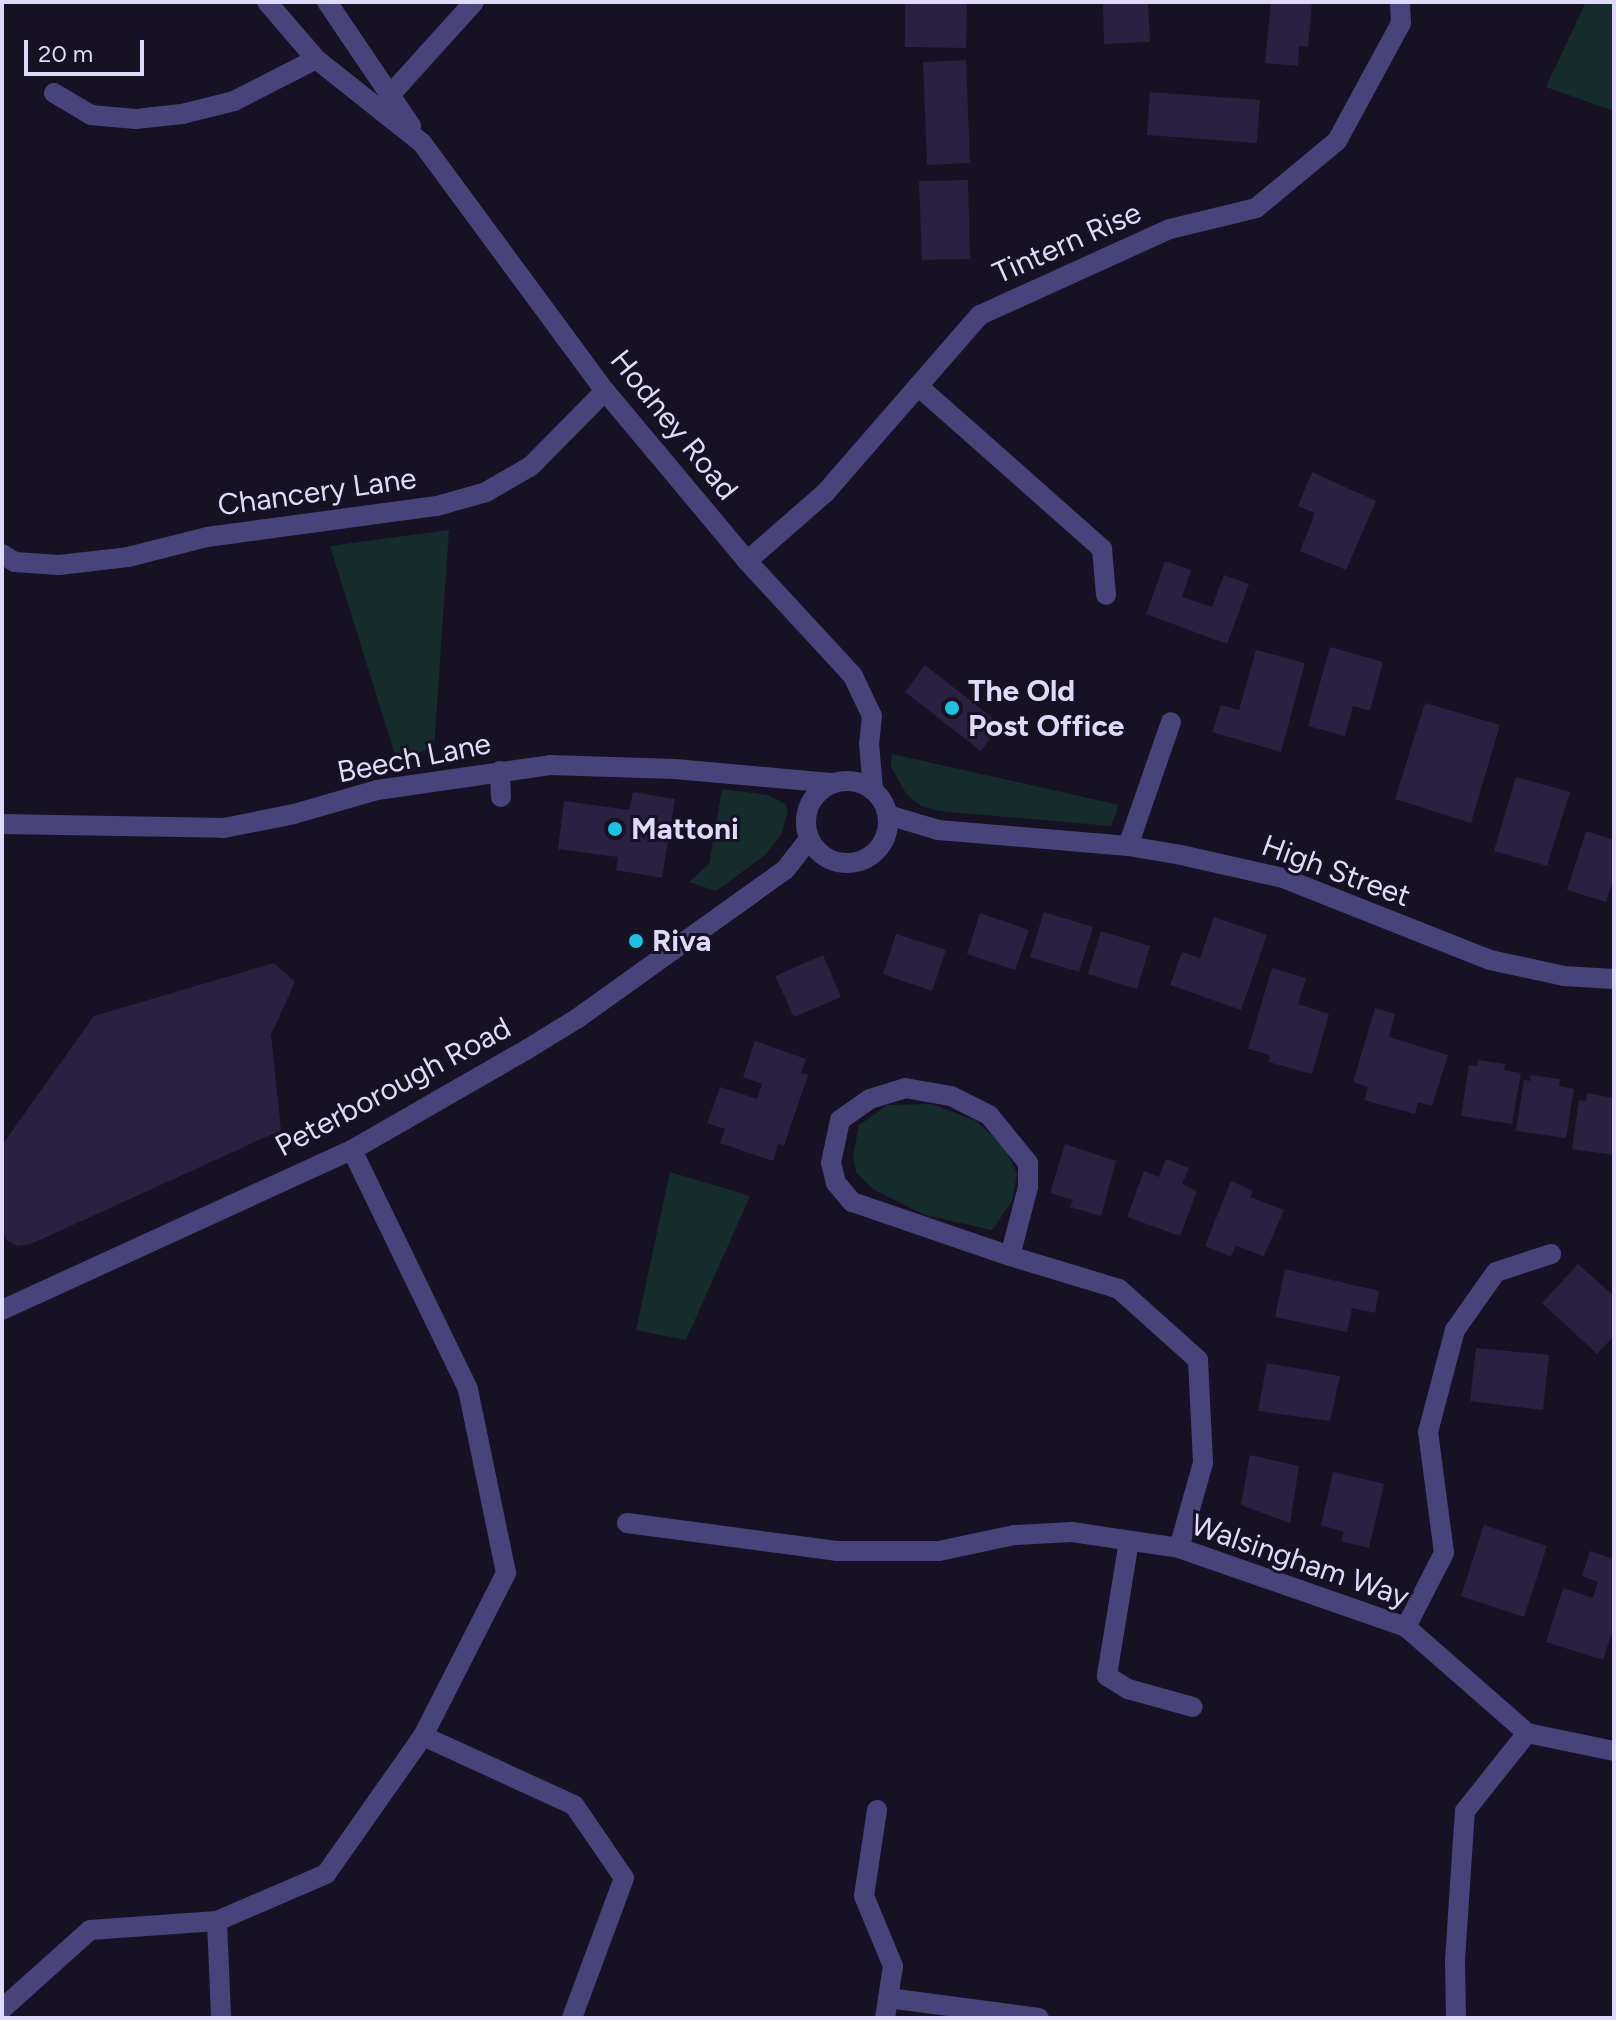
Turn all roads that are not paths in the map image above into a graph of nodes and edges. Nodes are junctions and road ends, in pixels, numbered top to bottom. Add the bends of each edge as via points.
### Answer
1 (267, 2) edge
2 (327, 2) edge
3 (474, 2) edge
4 (1400, 2) edge
5 (316, 59) junction
6 (54, 93) dead end
7 (390, 95) junction
8 (422, 143) junction
9 (918, 386) junction
10 (605, 391) junction
11 (2, 554) edge
12 (747, 561) junction
13 (1106, 595) dead end
14 (1171, 722) dead end
15 (869, 743) junction
16 (500, 771) junction
17 (779, 777) junction
18 (840, 782) junction
19 (873, 790) junction
20 (501, 797) dead end
21 (814, 798) junction
22 (2, 824) edge
23 (887, 826) junction
24 (809, 839) junction
25 (1128, 846) junction
26 (827, 859) junction
27 (785, 870) junction
28 (1614, 979) edge
29 (352, 1150) junction
30 (1551, 1254) dead end
31 (1010, 1256) junction
32 (2, 1310) edge
33 (627, 1523) dead end
34 (1129, 1541) junction
35 (1179, 1548) junction
36 (1406, 1627) junction
37 (1193, 1707) dead end
38 (1527, 1733) junction
39 (423, 1736) junction
40 (1614, 1751) edge
41 (877, 1810) dead end
42 (217, 1921) junction
43 (886, 2008) edge
44 (2, 2009) edge
45 (221, 2018) edge
46 (572, 2018) edge
47 (1039, 2018) edge
48 (1456, 2018) edge

1 - 5 street, Hodney Road
2 - 7 street, Hodney Road
3 - 7 street
4 - 9 street, Tintern Rise via 1401,23 1337,141 1256,208 1170,229 980,315
5 - 6 street via 234,101 182,114 136,119 91,115
5 - 8 street, Hodney Road
7 - 8 street, Hodney Road
8 - 10 street, Hodney Road
9 - 12 street, Tintern Rise via 826,492
9 - 13 street via 1102,549
10 - 11 street, Chancery Lane via 531,466 486,492 437,506 207,537 128,557 59,565 15,562
10 - 12 street, Hodney Road
12 - 15 street, Hodney Road via 853,676 872,716
14 - 25 street
15 - 18 street
15 - 19 street, Hodney Road
16 - 17 street, Beech Lane via 550,765
16 - 20 street
16 - 22 street, Beech Lane via 377,790 224,828
17 - 18 street, Beech Lane
17 - 21 street, Beech Lane
18 - 19 street
18 - 21 street
19 - 23 street
21 - 24 street via 806,819
23 - 25 street, High Street
23 - 26 street via 878,849 866,859
24 - 26 street
24 - 27 street, Peterborough Road
25 - 28 street, High Street via 1283,878 1490,960 1564,976
26 - 27 street, Peterborough Road
27 - 29 street, Peterborough Road via 578,1018
29 - 32 street, Peterborough Road
29 - 39 street via 468,1389 506,1573
30 - 36 street via 1496,1272 1455,1330 1428,1432 1444,1553
31 - 31 street via 852,1202 836,1183 831,1163 840,1120 870,1099 905,1088 951,1096 989,1115 1028,1163 1028,1187
31 - 35 street via 1119,1289 1198,1360 1203,1463
33 - 34 street, Walsingham Way via 836,1551 939,1551 1014,1535 1072,1532
34 - 35 street, Walsingham Way
34 - 37 street via 1107,1676 1128,1689
35 - 36 street, Walsingham Way
36 - 38 street, Walsingham Way
38 - 40 street, Walsingham Way
38 - 48 street via 1465,1811
39 - 42 street via 326,1874
39 - 46 street via 574,1805 624,1878
41 - 43 street via 864,1896 893,1966
42 - 44 street via 90,1930
42 - 45 street
43 - 47 street

